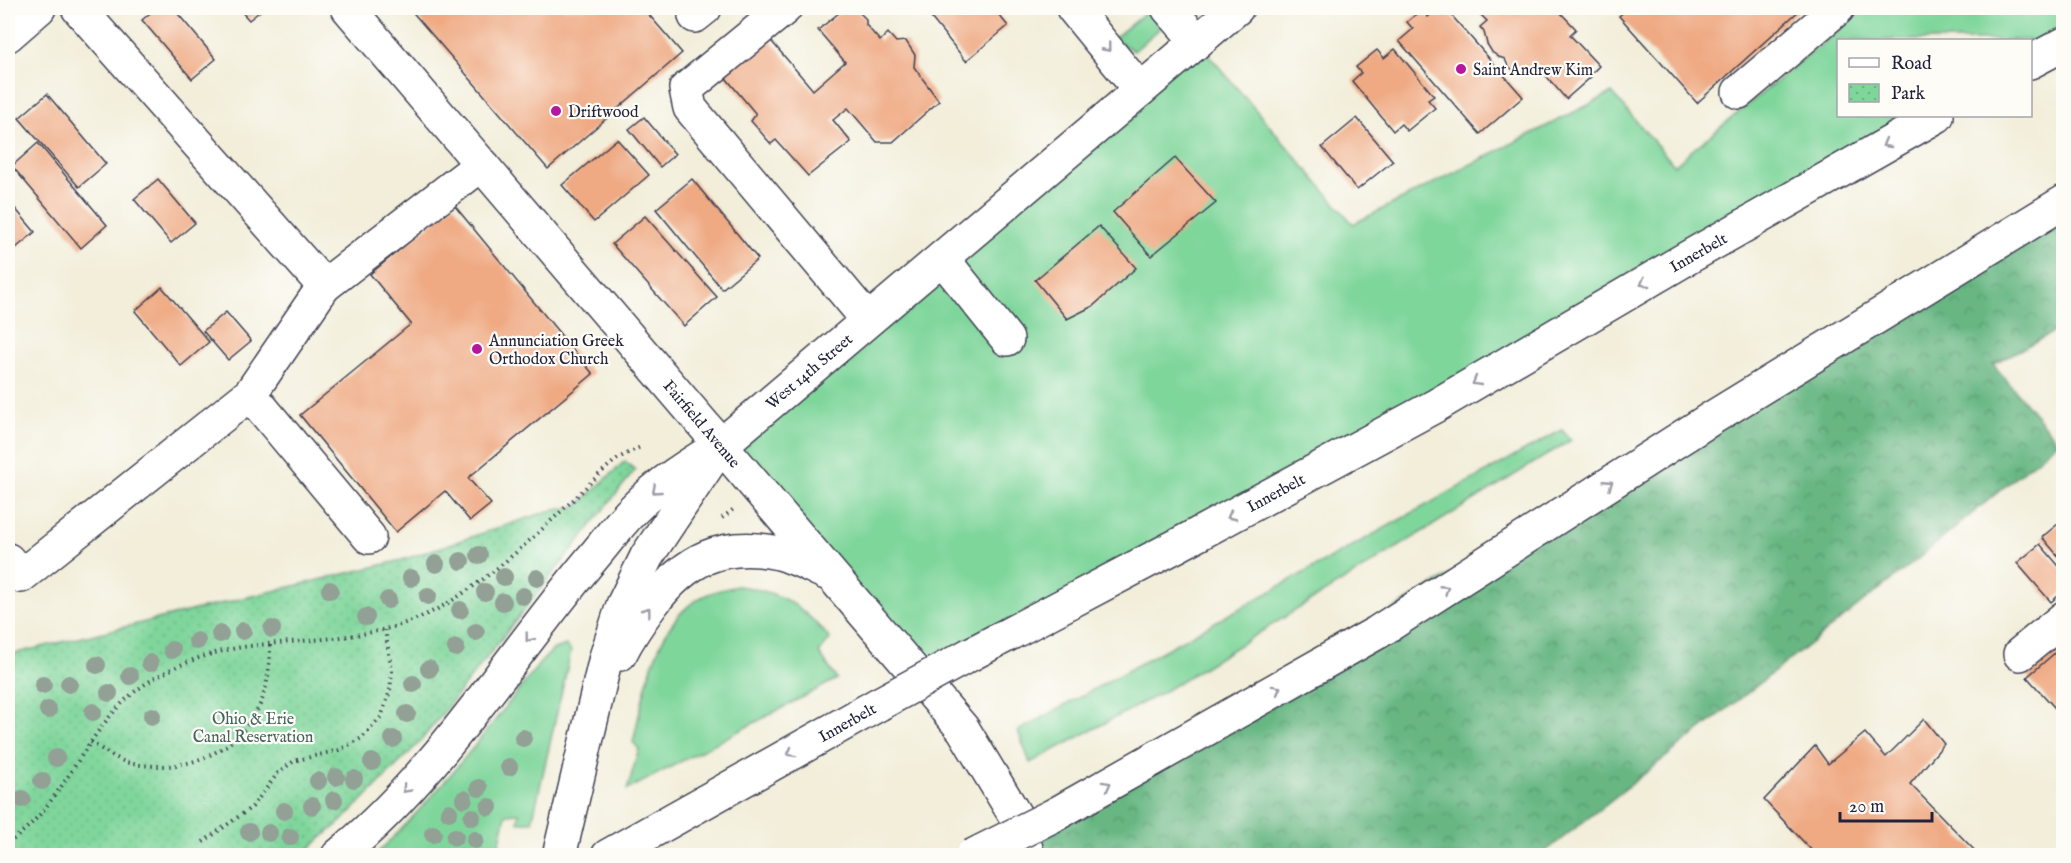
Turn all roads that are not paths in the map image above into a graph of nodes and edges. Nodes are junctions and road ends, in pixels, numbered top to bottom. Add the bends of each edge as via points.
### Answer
1 (39, 8) edge
2 (78, 8) edge
3 (348, 8) edge
4 (785, 8) edge
5 (1073, 8) edge
6 (1168, 8) edge
7 (1237, 8) edge
8 (1838, 8) edge
9 (8, 35) edge
10 (1197, 41) junction
11 (2064, 44) edge
12 (2032, 61) edge
13 (1140, 90) junction
14 (1739, 92) dead end
15 (1935, 117) edge
16 (482, 164) junction
17 (2059, 205) edge
18 (942, 258) junction
19 (324, 286) junction
20 (868, 320) junction
21 (1007, 339) dead end
22 (250, 394) junction
23 (721, 445) junction
24 (369, 537) dead end
25 (8, 560) edge
26 (833, 576) junction
27 (2060, 629) edge
28 (2020, 654) dead end
29 (582, 760) junction
30 (338, 855) edge
31 (559, 855) edge
32 (609, 855) edge
33 (972, 855) edge
34 (1028, 855) edge

1 - 9 main road
2 - 19 main road
3 - 16 main road, Fairfield Avenue
4 - 20 main road via 686,89 690,108
5 -> 13 main road
6 - 10 main road
7 - 10 main road, West 14th Street
8 - 14 main road
10 - 13 main road, West 14th Street
11 - 12 main road
13 - 18 main road, West 14th Street
15 -> 32 main road, Innerbelt, bridge via 1437,405 971,654
16 - 19 main road
16 - 23 main road, Fairfield Avenue
33 -> 17 main road, bridge via 1056,814 1378,632 1713,418
18 - 20 main road, West 14th Street
18 - 21 main road
19 - 22 main road
20 - 23 main road, West 14th Street
22 - 24 main road
22 - 25 main road via 21,576
23 - 26 main road, Fairfield Avenue
23 - 29 main road, West 14th Street via 647,556 623,605 606,657
23 -> 30 main road via 672,475 633,510 437,756
29 -> 26 main road via 603,710 619,655 631,633 668,583 689,565 727,550 763,551 781,554
26 - 34 main road, Fairfield Avenue via 963,729 1018,820
27 - 28 main road
29 - 31 main road, West 14th Street

